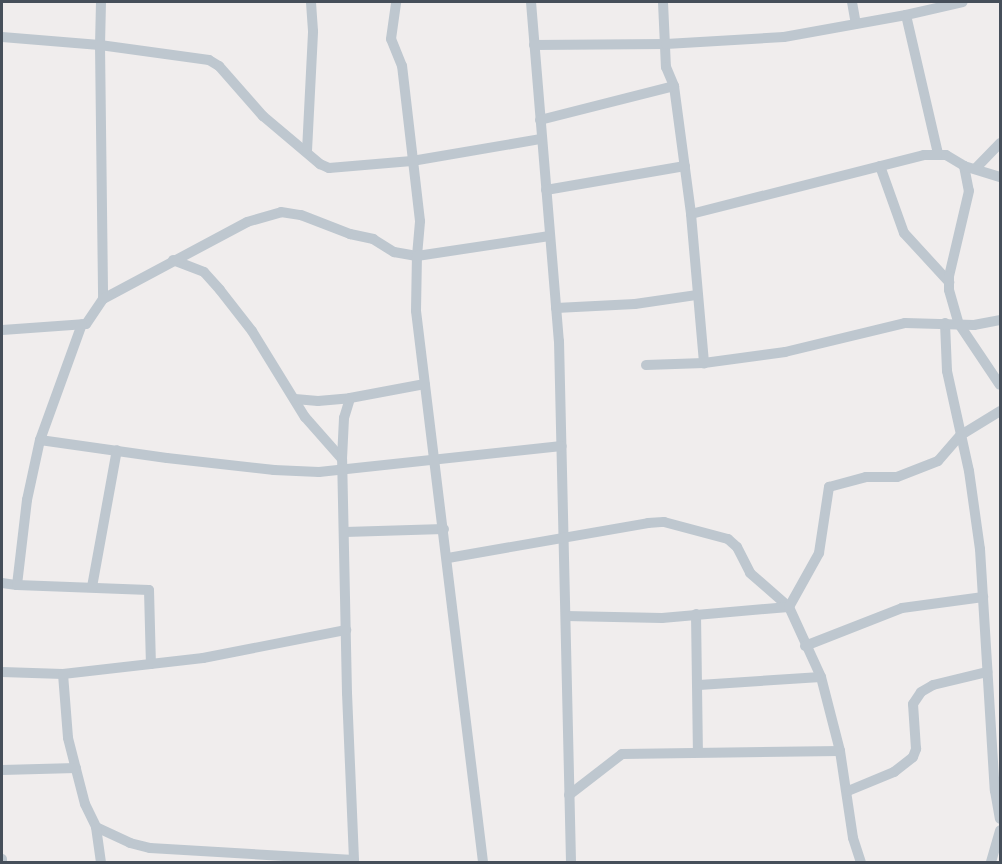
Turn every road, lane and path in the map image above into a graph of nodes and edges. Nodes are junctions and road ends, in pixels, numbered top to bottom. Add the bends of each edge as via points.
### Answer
1 (101, 2) edge
2 (311, 2) edge
3 (396, 2) edge
4 (531, 2) edge
5 (663, 2) edge
6 (852, 2) edge
7 (963, 2) edge
8 (906, 15) junction
9 (856, 24) junction
10 (2, 37) edge
11 (666, 44) junction
12 (100, 45) junction
13 (534, 45) junction
14 (674, 86) junction
15 (540, 120) junction
16 (542, 139) junction
17 (1000, 143) edge
18 (307, 151) junction
19 (938, 154) junction
20 (412, 161) junction
21 (685, 166) junction
22 (880, 166) junction
23 (970, 167) junction
24 (1000, 177) edge
25 (546, 190) junction
26 (692, 214) junction
27 (550, 236) junction
28 (417, 256) junction
29 (173, 260) junction
30 (949, 282) junction
31 (697, 295) junction
32 (103, 299) junction
33 (556, 308) junction
34 (1000, 320) edge
35 (945, 323) junction
36 (82, 324) junction
37 (959, 324) junction
38 (2, 330) edge
39 (704, 363) junction
40 (646, 365) dead end
41 (425, 384) junction
42 (1000, 385) edge
43 (350, 398) junction
44 (295, 399) junction
45 (1000, 411) edge
46 (961, 435) junction
47 (40, 440) junction
48 (562, 446) junction
49 (117, 450) junction
50 (342, 459) junction
51 (435, 460) junction
52 (344, 470) junction
53 (444, 529) junction
54 (345, 532) junction
55 (564, 539) junction
56 (448, 558) junction
57 (2, 583) edge
58 (17, 585) junction
59 (92, 587) junction
60 (982, 597) junction
61 (789, 607) junction
62 (696, 614) junction
63 (566, 616) junction
64 (346, 630) junction
65 (805, 646) junction
66 (151, 664) junction
67 (2, 672) edge
68 (987, 672) junction
69 (63, 674) junction
70 (820, 677) junction
71 (699, 685) junction
72 (840, 751) junction
73 (698, 752) junction
74 (76, 768) junction
75 (2, 770) edge
76 (848, 791) junction
77 (570, 795) junction
78 (1000, 819) edge
79 (96, 827) junction
80 (1000, 830) edge
81 (215, 857) edge
82 (354, 861) edge
83 (102, 862) edge
84 (483, 862) edge
85 (570, 862) edge
86 (861, 862) edge
87 (991, 862) edge

1 - 12 street
2 - 18 street
3 - 20 street via 391,39 402,66
4 - 13 street
5 - 11 street
6 - 9 street
7 - 8 street
8 - 9 street
8 - 19 street
9 - 11 street via 784,37
10 - 12 street
11 - 13 street
11 - 14 street via 666,67
12 - 18 street via 209,60 219,66 263,116
12 - 32 street
13 - 15 street
14 - 15 street
14 - 21 street
15 - 16 street
16 - 20 street
16 - 25 street
17 - 23 street
18 - 20 street via 320,164 336,169
19 - 22 street
19 - 23 street
20 - 28 street via 421,229
21 - 25 street
21 - 26 street
22 - 26 street
22 - 30 street via 904,233
23 - 24 street
23 - 30 street via 969,190
25 - 27 street
26 - 31 street
27 - 28 street
27 - 33 street
28 - 29 street via 394,252 373,239 292,212 247,222
28 - 41 street via 416,311
29 - 32 street
29 - 44 street via 204,272 220,290
30 - 37 street
31 - 33 street via 635,304
31 - 39 street
32 - 36 street via 90,322
33 - 48 street
34 - 37 street
35 - 37 street
35 - 39 street via 905,323 785,352
35 - 46 street via 948,371
36 - 38 street
36 - 47 street
37 - 42 street
39 - 40 street
41 - 43 street
41 - 51 street
43 - 44 street
43 - 50 street
44 - 50 street via 319,435
45 - 46 street
46 - 60 street via 978,538
46 - 61 street via 938,461 897,477 866,477 829,488 819,553
47 - 49 street
47 - 58 street via 27,500
48 - 51 street
48 - 55 street
49 - 52 street via 274,470
49 - 59 street
50 - 52 street
51 - 52 street
51 - 53 street
52 - 54 street
53 - 54 street
53 - 56 street
54 - 64 street
55 - 56 street
55 - 61 street via 664,522 712,533 728,538 750,573
55 - 63 street
56 - 84 street
57 - 58 street
58 - 59 street
59 - 66 street via 149,590
60 - 65 street via 902,608
60 - 68 street
61 - 62 street
61 - 65 street
62 - 63 street via 662,618
62 - 71 street
63 - 77 street
64 - 66 street via 203,658
64 - 82 street
65 - 70 street
66 - 69 street
67 - 69 street
68 - 76 street via 933,685 921,692 913,704 913,758 894,772
68 - 78 street via 994,791
69 - 74 street via 68,738
70 - 71 street
70 - 72 street
71 - 73 street
72 - 73 street
72 - 76 street
73 - 77 street via 621,754
74 - 75 street
74 - 79 street via 85,804
76 - 86 street via 853,838
77 - 85 street
79 - 81 street via 130,843
79 - 83 street
80 - 87 street
81 - 82 street

